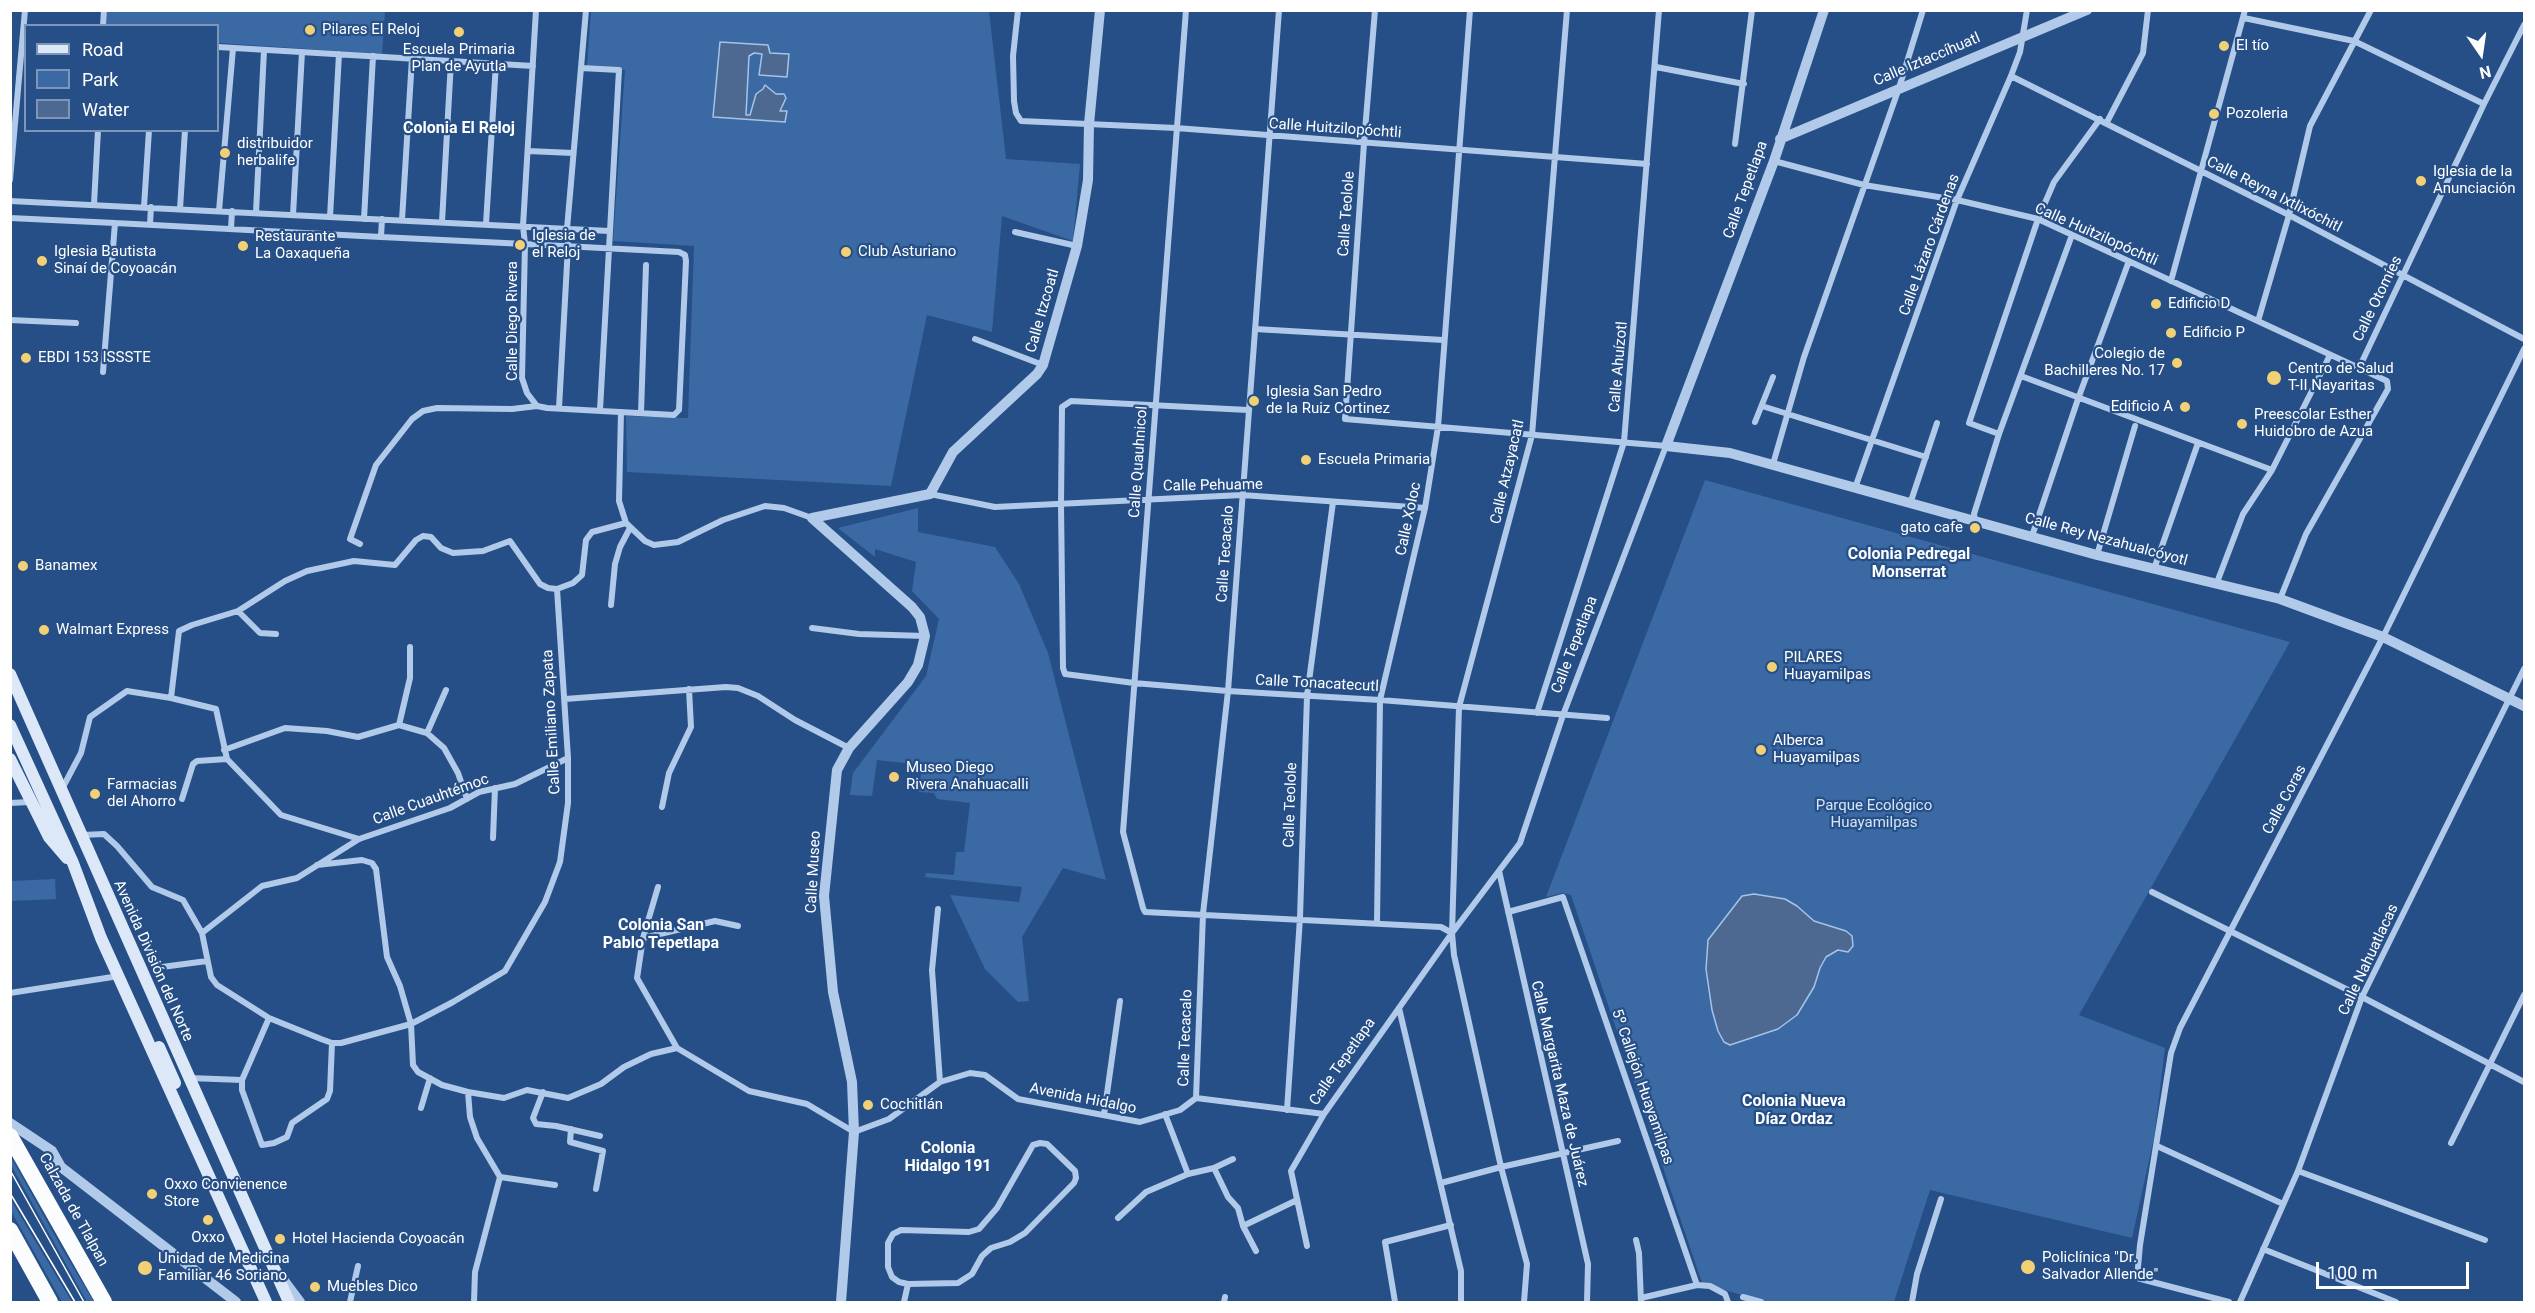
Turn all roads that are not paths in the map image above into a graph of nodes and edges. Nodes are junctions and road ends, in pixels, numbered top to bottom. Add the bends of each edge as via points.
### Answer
1 (25, 10) edge
2 (536, 10) edge
3 (586, 10) edge
4 (1018, 10) edge
5 (1100, 10) edge
6 (1186, 10) edge
7 (1279, 10) edge
8 (1376, 10) edge
9 (1470, 10) edge
10 (1567, 10) edge
11 (1659, 10) edge
12 (1752, 10) edge
13 (1824, 10) edge
14 (1923, 10) edge
15 (2027, 10) edge
16 (2087, 10) edge
17 (2148, 10) edge
18 (2245, 10) edge
19 (2371, 10) edge
20 (2244, 18) junction
21 (2524, 25) edge
22 (2021, 37) junction
23 (2354, 41) junction
24 (219, 47) edge
25 (233, 48) junction
26 (264, 50) junction
27 (302, 52) junction
28 (339, 54) junction
29 (373, 56) junction
30 (412, 58) junction
31 (451, 61) junction
32 (496, 63) junction
33 (533, 66) junction
34 (1656, 67) junction
35 (580, 68) junction
36 (2011, 76) junction
37 (1744, 84) junction
38 (1899, 88) junction
39 (2484, 104) junction
40 (2100, 119) junction
41 (2107, 123) junction
42 (1089, 124) junction
43 (1176, 128) junction
44 (98, 132) edge
45 (149, 132) edge
46 (185, 132) edge
47 (1270, 136) junction
48 (1780, 139) junction
49 (1364, 143) junction
50 (1735, 144) dead end
51 (528, 151) junction
52 (1460, 151) junction
53 (573, 153) junction
54 (1554, 157) junction
55 (1774, 161) junction
56 (1647, 164) junction
57 (2201, 172) junction
58 (10, 180) edge
59 (1864, 185) junction
60 (1957, 200) junction
61 (10, 201) edge
62 (94, 204) junction
63 (147, 207) junction
64 (180, 209) junction
65 (219, 211) junction
66 (232, 211) junction
67 (256, 213) junction
68 (293, 215) junction
69 (2289, 215) junction
70 (330, 217) junction
71 (10, 218) edge
72 (364, 219) junction
73 (382, 219) junction
74 (2038, 219) junction
75 (402, 220) junction
76 (442, 222) junction
77 (116, 223) junction
78 (486, 224) junction
79 (150, 225) junction
80 (523, 226) junction
81 (231, 229) junction
82 (567, 229) junction
83 (609, 231) junction
84 (1015, 232) dead end
85 (2072, 235) junction
86 (381, 237) junction
87 (525, 244) junction
88 (568, 246) junction
89 (1077, 246) junction
90 (608, 248) junction
91 (2129, 261) junction
92 (646, 266) dead end
93 (2403, 275) junction
94 (2171, 281) junction
95 (10, 320) edge
96 (2258, 321) junction
97 (75, 323) dead end
98 (1255, 329) junction
99 (1351, 335) junction
100 (975, 339) dead end
101 (2524, 339) edge
102 (1443, 340) junction
103 (2524, 349) edge
104 (2330, 355) junction
105 (1043, 365) junction
106 (2359, 368) junction
107 (103, 372) dead end
108 (2021, 376) junction
109 (1773, 377) dead end
110 (2078, 399) junction
111 (1155, 405) junction
112 (537, 406) junction
113 (1762, 406) junction
114 (559, 408) junction
115 (600, 410) junction
116 (1248, 410) junction
117 (621, 412) junction
118 (641, 413) junction
119 (1788, 414) junction
120 (1755, 422) dead end
121 (1937, 423) dead end
122 (2135, 426) dead end
123 (1438, 427) junction
124 (1999, 434) junction
125 (1532, 435) junction
126 (1872, 441) junction
127 (1624, 442) junction
128 (2198, 442) junction
129 (1666, 446) junction
130 (1926, 458) junction
131 (1773, 464) junction
132 (2272, 470) junction
133 (1855, 488) junction
134 (930, 494) junction
135 (1242, 495) junction
136 (1149, 500) junction
137 (1333, 502) junction
138 (1061, 504) junction
139 (1910, 504) junction
140 (1425, 508) junction
141 (1973, 517) junction
142 (812, 518) junction
143 (628, 525) junction
144 (2032, 536) junction
145 (360, 544) dead end
146 (2097, 555) junction
147 (2154, 570) junction
148 (2216, 585) junction
149 (556, 589) junction
150 (2280, 599) junction
151 (610, 605) dead end
152 (238, 611) junction
153 (812, 628) dead end
154 (276, 634) dead end
155 (925, 636) junction
156 (2383, 637) junction
157 (410, 647) dead end
158 (2524, 669) edge
159 (10, 674) edge
160 (1134, 683) junction
161 (689, 689) junction
162 (446, 690) dead end
163 (1228, 691) junction
164 (1307, 696) junction
165 (171, 698) junction
166 (565, 699) junction
167 (2509, 699) junction
168 (1380, 700) junction
169 (2524, 706) edge
170 (1459, 707) junction
171 (1537, 713) junction
172 (1563, 716) junction
173 (1607, 718) dead end
174 (10, 725) edge
175 (399, 725) junction
176 (427, 733) junction
177 (849, 748) junction
178 (224, 750) junction
179 (568, 758) junction
180 (10, 759) edge
181 (227, 759) junction
182 (495, 788) junction
183 (62, 789) junction
184 (182, 799) dead end
185 (467, 799) junction
186 (30, 802) junction
187 (10, 803) edge
188 (662, 807) dead end
189 (82, 835) junction
190 (494, 838) dead end
191 (359, 839) junction
192 (73, 863) junction
193 (317, 865) junction
194 (1499, 871) junction
195 (658, 887) dead end
196 (2152, 892) dead end
197 (938, 909) dead end
198 (1508, 912) junction
199 (1203, 914) junction
200 (1300, 918) junction
201 (1377, 923) junction
202 (738, 926) dead end
203 (2229, 932) junction
204 (202, 933) junction
205 (1452, 933) junction
206 (643, 938) junction
207 (207, 961) junction
208 (162, 967) dead end
209 (119, 976) junction
210 (10, 993) edge
211 (2524, 995) edge
212 (2362, 997) junction
213 (1120, 1001) dead end
214 (1399, 1008) junction
215 (135, 1011) junction
216 (269, 1018) junction
217 (411, 1024) junction
218 (332, 1043) junction
219 (677, 1048) junction
220 (2490, 1064) junction
221 (188, 1078) junction
222 (430, 1078) junction
223 (242, 1080) junction
224 (940, 1082) junction
225 (2524, 1083) edge
226 (468, 1092) junction
227 (543, 1092) junction
228 (1196, 1098) junction
229 (421, 1108) dead end
230 (1287, 1110) junction
231 (1104, 1114) junction
232 (1165, 1114) junction
233 (1324, 1114) junction
234 (10, 1123) edge
235 (211, 1128) junction
236 (571, 1129) junction
237 (854, 1132) junction
238 (10, 1136) edge
239 (600, 1136) dead end
240 (1618, 1141) dead end
241 (2451, 1143) dead end
242 (2157, 1146) junction
243 (1562, 1153) junction
244 (1233, 1159) dead end
245 (1501, 1167) junction
246 (1214, 1168) junction
247 (2298, 1171) junction
248 (1188, 1174) junction
249 (500, 1177) junction
250 (1441, 1183) junction
251 (555, 1185) dead end
252 (596, 1189) dead end
253 (1941, 1199) dead end
254 (1297, 1200) junction
255 (244, 1203) junction
256 (2283, 1204) junction
257 (224, 1212) junction
258 (1118, 1218) dead end
259 (1451, 1225) junction
260 (1243, 1227) junction
261 (10, 1230) edge
262 (1635, 1240) dead end
263 (2485, 1240) dead end
264 (1307, 1246) dead end
265 (2264, 1250) junction
266 (1256, 1251) dead end
267 (269, 1260) junction
268 (358, 1266) dead end
269 (908, 1284) junction
270 (1697, 1286) junction
271 (1743, 1297) dead end
272 (1641, 1300) edge
273 (50, 1302) edge
274 (104, 1302) edge
275 (236, 1302) edge
276 (266, 1302) edge
277 (289, 1302) edge
278 (300, 1302) edge
279 (350, 1302) edge
280 (474, 1302) edge
281 (841, 1302) edge
282 (904, 1302) edge
283 (1395, 1302) edge
284 (1461, 1302) edge
285 (1524, 1302) edge
286 (1587, 1302) edge
287 (1728, 1302) edge
288 (1761, 1302) edge
289 (1912, 1302) edge
290 (2229, 1302) edge
291 (2240, 1302) edge
292 (2397, 1302) edge

1 - 58 street
2 - 33 street, Calle Diego Rivera
3 - 35 street
4 - 42 street, Calle Huitzilopóchtli via 1013,56 1016,113 1022,120
5 - 42 street, Calle Itzcoatl
6 - 43 street, Calle Quauhnicol
7 - 47 street, Calle Tecacalo
8 - 49 street, Calle Teolole
9 - 52 street, Calle Xoloc
10 - 54 street, Calle Atzayacatl
11 - 34 street, Calle Ahuízotl
12 - 37 street
13 - 48 street, Calle Tepetlapa
14 - 38 street
15 - 22 street, Calle Lázaro Cárdenas
16 - 22 street, Calle Iztaccíhuatl
17 - 41 street via 2143,53
18 - 20 street
19 - 23 street
20 - 23 street
20 - 57 street
21 - 39 street, Calle Otomíes
22 - 36 street, Calle Lázaro Cárdenas
22 - 38 street, Calle Iztaccíhuatl
23 - 39 street
23 - 69 street via 2310,126
24 - 25 street
25 - 26 street
25 - 65 street
26 - 27 street
26 - 67 street
27 - 28 street
27 - 68 street
28 - 29 street
28 - 70 street
29 - 30 street
29 - 72 street
30 - 31 street
30 - 75 street
31 - 32 street
31 - 76 street
32 - 33 street
32 - 78 street
33 - 51 street, Calle Diego Rivera
34 - 37 street
34 - 56 street, Calle Ahuízotl
35 - 53 street
35 - 83 street via 619,70
36 - 40 street, Calle Reyna Ixtlixóchitl
36 - 60 street, Calle Lázaro Cárdenas
37 - 50 street
38 - 48 street, Calle Iztaccíhuatl
38 - 59 street
39 - 93 street, Calle Otomíes
40 - 41 street, Calle Reyna Ixtlixóchitl
40 - 74 street via 2055,182
41 - 57 street, Calle Reyna Ixtlixóchitl
42 - 43 street, Calle Huitzilopóchtli
42 - 89 street, Calle Itzcoatl via 1088,180
43 - 47 street, Calle Huitzilopóchtli
43 - 111 street, Calle Quauhnicol
44 - 62 street
45 - 63 street
46 - 64 street
47 - 49 street, Calle Huitzilopóchtli
47 - 98 street, Calle Tecacalo
48 - 55 street, Calle Tepetlapa
49 - 52 street, Calle Huitzilopóchtli
49 - 99 street, Calle Teolole
51 - 53 street
51 - 80 street, Calle Diego Rivera
52 - 54 street, Calle Huitzilopóchtli
52 - 102 street, Calle Xoloc
53 - 82 street
54 - 56 street, Calle Huitzilopóchtli
54 - 125 street, Calle Atzayacatl
55 - 59 street, Calle Huitzilopóchtli
55 - 129 street, Calle Tepetlapa
56 - 127 street, Calle Ahuízotl
57 - 69 street, Calle Reyna Ixtlixóchitl
57 - 94 street
59 - 60 street, Calle Huitzilopóchtli
59 - 119 street
60 - 74 street, Calle Huitzilopóchtli
60 - 126 street, Calle Lázaro Cárdenas
61 - 62 street
62 - 63 street
63 - 64 street
63 - 79 street
64 - 65 street
65 - 66 street
66 - 67 street
66 - 81 street
67 - 68 street
68 - 70 street
69 - 93 street, Calle Reyna Ixtlixóchitl
69 - 96 street
70 - 72 street
71 - 77 street
72 - 73 street
73 - 75 street
73 - 86 street
74 - 85 street, Calle Huitzilopóchtli
74 - 124 street via 1969,423
75 - 76 street
76 - 78 street
77 - 79 street
77 - 107 street
78 - 80 street
79 - 81 street
80 - 82 street
80 - 87 street, Calle Diego Rivera
81 - 86 street
82 - 83 street
82 - 88 street
83 - 90 street
84 - 89 street
85 - 91 street, Calle Huitzilopóchtli
85 - 108 street
86 - 87 street
87 - 88 street
87 - 112 street, Calle Diego Rivera via 522,378
88 - 90 street
88 - 114 street
89 - 105 street, Calle Itzcoatl
90 - 115 street
90 - 118 street via 685,255 679,410 674,415
91 - 94 street, Calle Huitzilopóchtli
91 - 110 street
92 - 118 street
93 - 101 street, Calle Reyna Ixtlixóchitl
93 - 106 street, Calle Otomíes
94 - 96 street, Calle Huitzilopóchtli
95 - 97 street
96 - 104 street, Calle Huitzilopóchtli
98 - 99 street
98 - 116 street, Calle Tecacalo
99 - 102 street
99 - 123 street, Calle Teolole via 1345,419
100 - 105 street
102 - 123 street, Calle Xoloc
103 - 156 street, Calle Coras
104 - 106 street, Calle Huitzilopóchtli
104 - 132 street
105 - 134 street, Calle Itzcoatl via 953,452
106 - 150 street via 2387,381 2388,389 2306,534
108 - 110 street
108 - 124 street
109 - 113 street
110 - 128 street
110 - 144 street
111 - 116 street
111 - 136 street, Calle Quauhnicol
111 - 138 street via 1065,403 1061,414
112 - 114 street
112 - 145 street via 437,408 412,419 376,465 350,539
113 - 119 street
113 - 120 street
114 - 115 street
115 - 117 street
116 - 135 street, Calle Tecacalo
117 - 118 street
117 - 143 street via 619,501
119 - 126 street
119 - 131 street
121 - 130 street
122 - 146 street
123 - 125 street
123 - 140 street, Calle Xoloc
124 - 141 street
125 - 127 street
125 - 170 street, Calle Atzayacatl
126 - 130 street
126 - 133 street, Calle Lázaro Cárdenas
127 - 129 street
127 - 171 street, Calle Ahuízotl
128 - 132 street
128 - 147 street
129 - 131 street, Calle Rey Nezahualcóyotl via 1730,453
129 - 172 street, Calle Tepetlapa
130 - 139 street
131 - 133 street, Calle Rey Nezahualcóyotl
132 - 148 street via 2243,514
133 - 139 street, Calle Rey Nezahualcóyotl
134 - 138 street, Calle Pehuame via 995,507
134 - 142 street
135 - 136 street, Calle Pehuame
135 - 137 street, Calle Pehuame
135 - 163 street, Calle Tecacalo
136 - 138 street, Calle Pehuame
136 - 160 street, Calle Quauhnicol
137 - 140 street, Calle Pehuame
137 - 164 street, Calle Teolole
138 - 160 street, Calle Tonacatecutl via 1065,674
139 - 141 street, Calle Rey Nezahualcóyotl
140 - 168 street, Calle Xoloc
141 - 144 street, Calle Rey Nezahualcóyotl
142 - 143 street via 765,506 744,511 667,545 654,545
142 - 155 street via 912,607 924,624
143 - 149 street via 592,532 586,540 582,575
143 - 151 street via 615,564
144 - 146 street, Calle Rey Nezahualcóyotl
146 - 147 street, Calle Rey Nezahualcóyotl
147 - 148 street, Calle Rey Nezahualcóyotl
148 - 150 street, Calle Rey Nezahualcóyotl
149 - 152 street via 540,584 510,541 483,551 453,554 431,537 423,536 395,565 354,561 307,571 285,580
149 - 166 street, Calle Emiliano Zapata
150 - 156 street, Calle Rey Nezahualcóyotl
152 - 154 street via 260,633
152 - 165 street via 179,631
153 - 155 street
155 - 177 street, Calle Museo via 918,665 908,682
156 - 167 street, Calle Rey Nezahualcóyotl
156 - 203 street, Calle Coras
157 - 175 street via 410,678
158 - 167 street, Calle Nahuatlacas
159 - 183 main road, Avenida División del Norte
160 - 163 street, Calle Tonacatecutl
160 - 199 street, Calle Quauhnicol via 1123,837 1145,912
161 - 166 street
161 - 177 street via 738,688
161 - 188 street via 691,727 669,773
162 - 176 street
163 - 164 street, Calle Tonacatecutl
163 - 199 street, Calle Tecacalo
164 - 168 street, Calle Tonacatecutl
164 - 200 street, Calle Teolole
165 - 178 street via 216,709
165 - 183 street via 127,691 90,717 81,753
166 - 179 street, Calle Emiliano Zapata
167 - 169 street, Calle Rey Nezahualcóyotl
167 - 212 street, Calle Nahuatlacas
168 - 170 street, Calle Tonacatecutl
168 - 201 street, Calle Xoloc
170 - 171 street, Calle Tonacatecutl
170 - 205 street, Calle Atzayacatl
171 - 172 street, Calle Tonacatecutl
172 - 173 street, Calle Tonacatecutl
172 - 194 street, Calle Tepetlapa via 1520,843
174 - 192 main road
175 - 176 street
175 - 178 street via 358,737 285,728
176 - 185 street via 444,748
177 - 237 street, Calle Museo via 837,770 824,896 832,992 852,1082
178 - 181 street
179 - 182 street, Calle Cuauhtémoc via 515,784
179 - 217 street, Calle Emiliano Zapata via 568,803 560,862 545,902 505,971
180 - 186 main road
181 - 184 street via 197,760
181 - 191 street via 281,815
182 - 185 street, Calle Cuauhtémoc
182 - 190 street
183 - 189 main road, Avenida División del Norte
185 - 191 street, Calle Cuauhtémoc
186 - 187 street
186 - 192 main road via 49,837
189 - 204 street via 104,834 152,887 183,900
189 - 221 main road, Avenida División del Norte
191 - 193 street, Calle Cuauhtémoc
192 - 209 main road
193 - 204 street, Calle Cuauhtémoc via 297,878 262,886
193 - 217 street via 362,860 376,869 387,957
194 - 198 street, Calle Margarita Maza de Juárez
194 - 205 street, Calle Tepetlapa
195 - 206 street
196 - 203 street
197 - 224 street via 932,970
198 - 243 street, Calle Margarita Maza de Juárez
198 - 270 street, 5º Callejón Huayamilpas via 1563,897
199 - 200 street
199 - 228 street, Calle Tecacalo
200 - 201 street
200 - 230 street, Calle Teolole
201 - 205 street via 1441,927
202 - 206 street via 715,921
203 - 212 street
203 - 242 street, Calle Coras via 2171,1053
204 - 207 street
205 - 214 street, Calle Tepetlapa
205 - 245 street, Calle Atzayacatl
206 - 219 street via 637,978
207 - 208 street
207 - 216 street via 217,985
209 - 210 street
209 - 215 main road
211 - 220 street
212 - 220 street
212 - 247 street, Calle Nahuatlacas
213 - 231 street
214 - 233 street, Calle Tepetlapa
214 - 250 street
215 - 235 main road via 162,1053 196,1135 207,1138
215 - 257 main road
216 - 218 street
216 - 223 street
217 - 218 street, Calle Emiliano Zapata
217 - 222 street via 413,1065
218 - 223 street via 327,1099 292,1122 287,1137 274,1143 262,1145
219 - 227 street via 624,1066 582,1094 561,1098
219 - 237 street via 749,1092 807,1104
220 - 225 street
220 - 241 street
221 - 223 street
221 - 235 main road, Avenida División del Norte
222 - 226 street
222 - 229 street
224 - 231 street, Avenida Hidalgo via 970,1073 982,1074 1018,1099
224 - 237 street, Avenida Hidalgo via 889,1119
226 - 227 street via 504,1098 523,1090
226 - 249 street via 477,1138
227 - 236 street via 534,1122
228 - 230 street
228 - 232 street, Avenida Hidalgo via 1185,1108
230 - 233 street
231 - 232 street, Avenida Hidalgo via 1140,1122
232 - 248 street
233 - 254 street, Calle Tepetlapa via 1291,1171
234 - 275 street via 52,1151 61,1167
235 - 255 main road, Avenida División del Norte
236 - 239 street
236 - 252 street via 570,1142 603,1151
237 - 281 street, Calle Museo
238 - 274 highway, Calzada de Tlalpan
240 - 243 street
242 - 256 street
242 - 290 street, Calle Coras via 2137,1278
243 - 245 street
243 - 286 street, Calle Margarita Maza de Juárez via 1588,1264
244 - 246 street
245 - 250 street
245 - 285 street, Calle Atzayacatl via 1527,1264
246 - 248 street
246 - 260 street via 1238,1208
247 - 256 street, Calle Nahuatlacas
247 - 263 street
248 - 258 street via 1146,1192
249 - 251 street
249 - 280 street via 475,1272
250 - 259 street
253 - 289 street
254 - 260 street
254 - 264 street, Calle Tepetlapa
255 - 257 main road via 229,1200
255 - 267 main road, Avenida División del Norte
256 - 265 street, Calle Nahuatlacas
257 - 276 main road
259 - 283 street via 1385,1242
259 - 284 street via 1461,1271
260 - 266 street
261 - 273 highway
262 - 272 street
265 - 291 street, Calle Nahuatlacas
265 - 292 street
267 - 277 main road, Avenida División del Norte
267 - 278 street, Avenida División del Norte
268 - 279 street
269 - 269 street via 966,1280 991,1248 1025,1233 1074,1183 1075,1171 1047,1144 1033,1145 997,1208 979,1229 901,1230 894,1234 888,1243 888,1267 892,1277
269 - 282 street
270 - 272 street
270 - 287 street via 1710,1286 1725,1294
271 - 288 street

